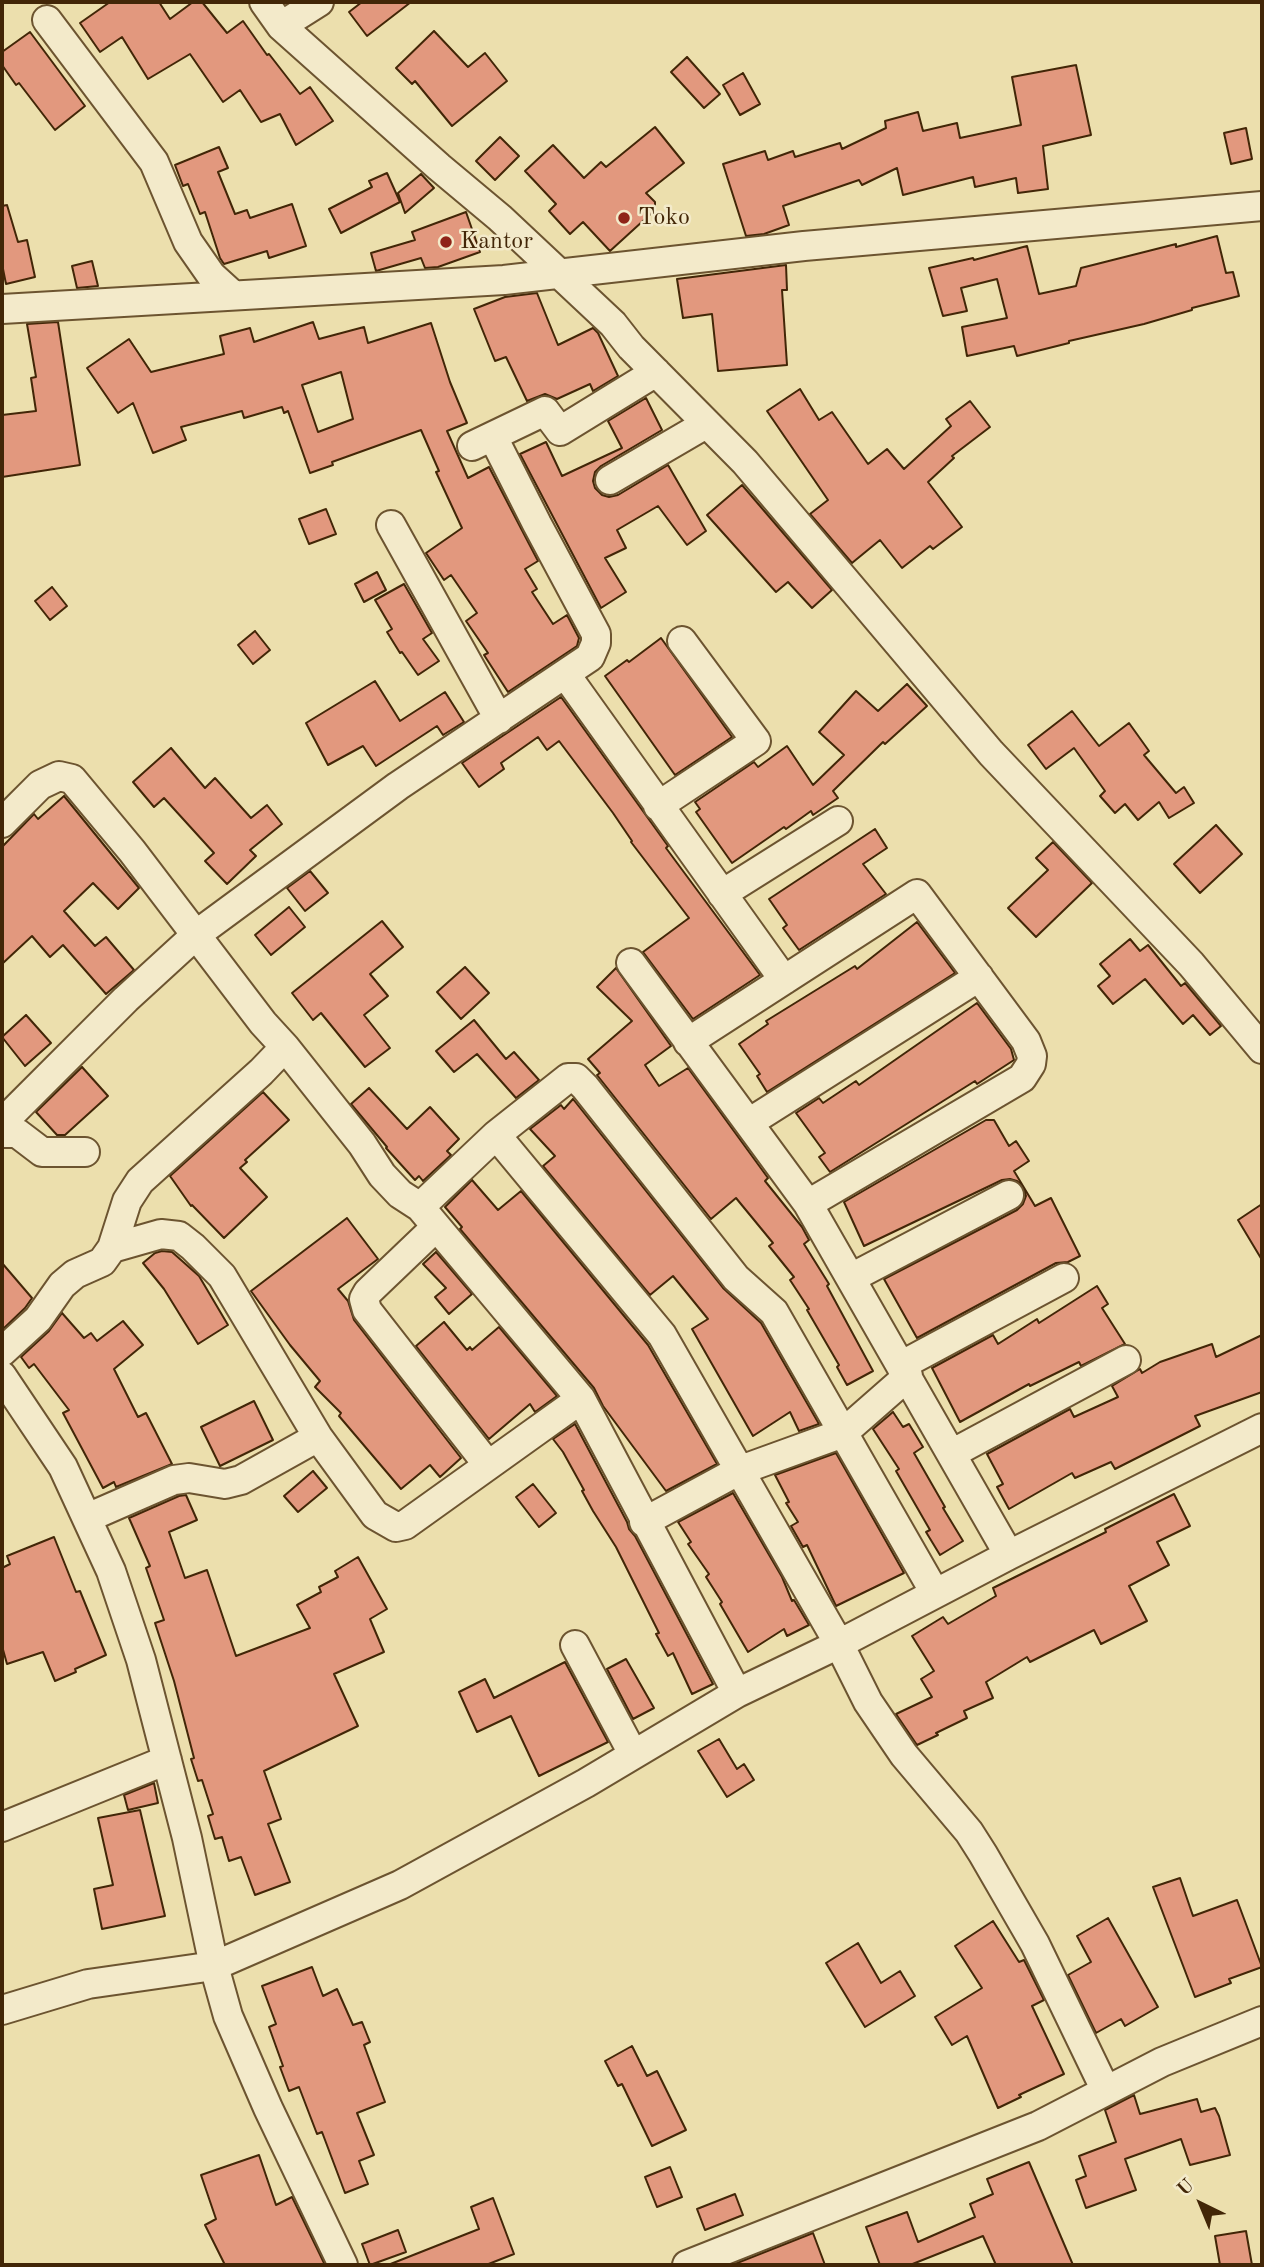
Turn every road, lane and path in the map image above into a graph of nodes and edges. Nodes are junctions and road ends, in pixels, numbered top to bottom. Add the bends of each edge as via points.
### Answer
1 (264, 2) edge
2 (319, 2) edge
3 (47, 20) dead end
4 (281, 26) junction
5 (1262, 206) edge
6 (500, 218) junction
7 (560, 274) junction
8 (492, 281) junction
9 (233, 295) junction
10 (2, 309) edge
11 (656, 372) junction
12 (706, 424) junction
13 (610, 480) dead end
14 (391, 525) dead end
15 (682, 641) dead end
16 (566, 675) junction
17 (499, 719) junction
18 (658, 806) junction
19 (838, 821) dead end
20 (2, 823) edge
21 (722, 894) junction
22 (197, 934) junction
23 (631, 963) dead end
24 (979, 977) junction
25 (784, 980) junction
26 (688, 1042) junction
27 (285, 1047) junction
28 (1262, 1049) edge
29 (750, 1122) junction
30 (2, 1123) edge
31 (2, 1133) edge
32 (496, 1135) junction
33 (85, 1152) dead end
34 (1007, 1201) dead end
35 (808, 1204) junction
36 (428, 1217) junction
37 (112, 1248) junction
38 (851, 1278) junction
39 (1059, 1284) dead end
40 (2, 1352) edge
41 (1123, 1367) dead end
42 (905, 1371) junction
43 (2, 1376) edge
44 (581, 1399) junction
45 (1262, 1420) edge
46 (838, 1426) junction
47 (1262, 1428) edge
48 (318, 1437) junction
49 (953, 1453) junction
50 (488, 1465) junction
51 (738, 1471) junction
52 (87, 1518) junction
53 (644, 1522) junction
54 (1009, 1555) junction
55 (935, 1593) junction
56 (838, 1644) junction
57 (575, 1645) dead end
58 (737, 1693) junction
59 (633, 1754) junction
60 (167, 1760) junction
61 (2, 1827) edge
62 (215, 1966) junction
63 (2, 2010) edge
64 (1262, 2021) edge
65 (1106, 2091) junction
66 (343, 2265) edge
67 (687, 2265) edge

1 - 4 street
2 - 4 street
3 - 9 street via 154,162 188,242 211,275
4 - 6 street
5 - 7 street via 804,246
6 - 7 street
6 - 8 street via 511,250 505,267
7 - 8 street
7 - 11 street
8 - 9 street
9 - 10 street
11 - 12 street
11 - 16 street via 560,432 545,411 483,441 537,524 596,634 590,657
12 - 13 street
12 - 28 street via 745,462 991,753 1191,964
14 - 17 street
15 - 18 street via 756,741
16 - 17 street
16 - 18 street
17 - 22 street via 398,786
18 - 21 street
19 - 21 street
20 - 22 street via 40,785 59,776 72,779
21 - 25 street
22 - 27 street
22 - 30 street
23 - 26 street
24 - 25 street via 917,894
24 - 29 street
24 - 35 street via 1026,1041 1032,1056 1022,1078
25 - 26 street
26 - 29 street
27 - 36 street via 382,1175
27 - 37 street via 141,1181 127,1201
29 - 35 street
31 - 33 street via 17,1133 42,1152
32 - 36 street
32 - 46 street via 568,1078 576,1078 736,1278 774,1312
32 - 51 street via 662,1335
34 - 38 street
35 - 38 street
36 - 44 street
36 - 50 street via 364,1299 367,1310
37 - 40 street via 102,1262 62,1285 38,1318
37 - 48 street via 161,1234 179,1236 193,1247 222,1276
38 - 42 street
39 - 42 street
41 - 49 street
42 - 46 street
42 - 49 street
43 - 52 street via 63,1467
44 - 50 street
44 - 53 street
45 - 54 street
46 - 51 street
46 - 55 street
47 - 54 street
48 - 50 street via 375,1515 396,1527
48 - 52 street via 241,1480 225,1484 174,1480
49 - 54 street
51 - 53 street
51 - 56 street
52 - 60 street via 111,1571 141,1660
53 - 58 street
54 - 55 street
55 - 56 street
56 - 58 street
56 - 65 street via 868,1702 904,1755 983,1854 1035,1944
57 - 59 street
58 - 59 street
58 - 62 street
59 - 62 street via 400,1885
60 - 61 street
60 - 62 street
62 - 63 street via 88,1983
62 - 66 street via 228,2017
64 - 65 street
65 - 67 street via 1038,2126

